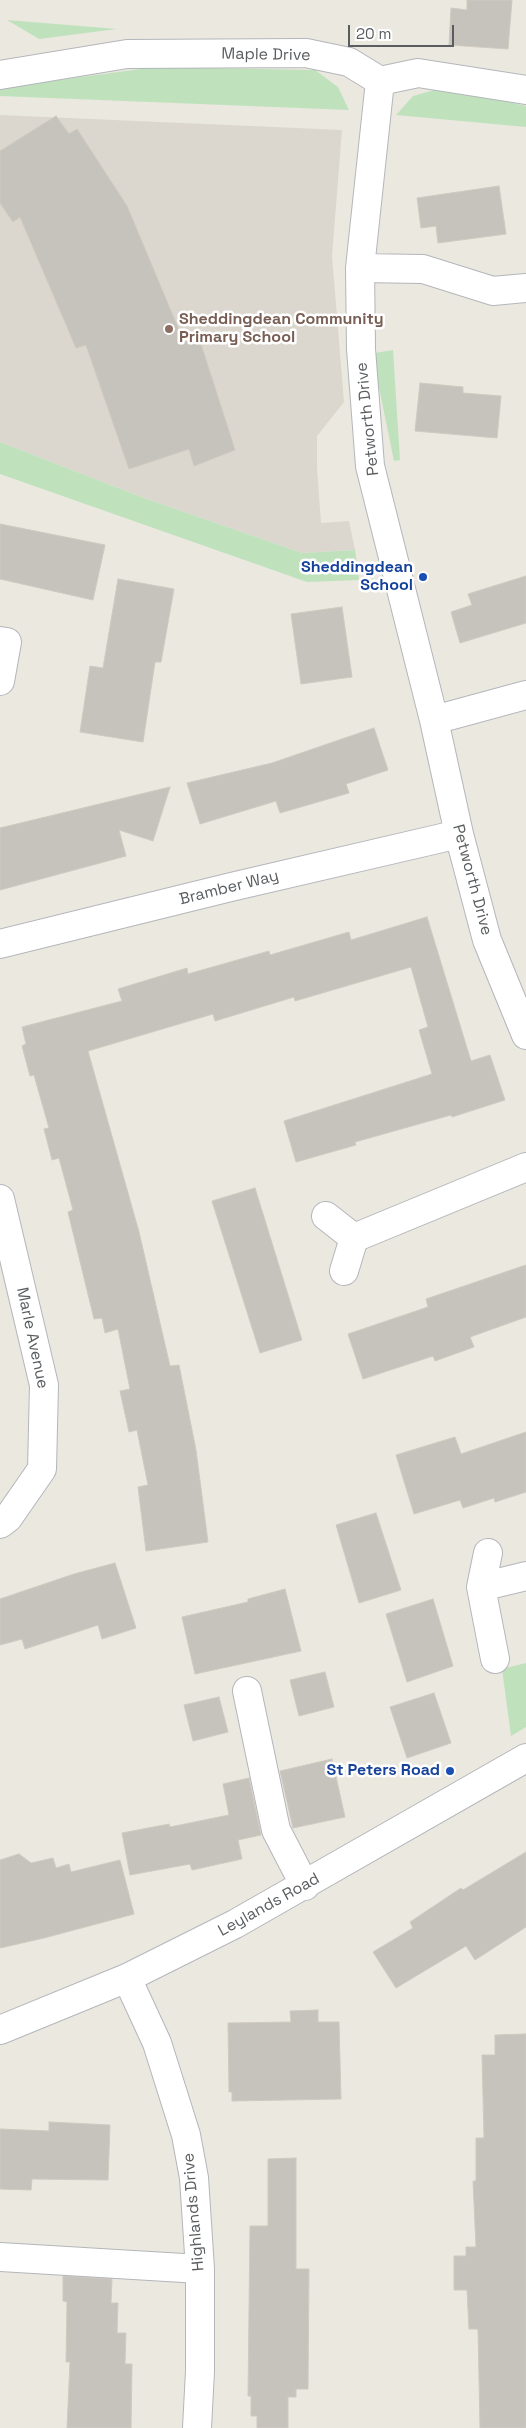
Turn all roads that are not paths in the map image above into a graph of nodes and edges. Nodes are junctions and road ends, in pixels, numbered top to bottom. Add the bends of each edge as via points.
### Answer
1 (0, 75) edge
2 (380, 81) junction
3 (526, 90) edge
4 (360, 268) junction
5 (526, 288) edge
6 (0, 641) edge
7 (0, 681) edge
8 (526, 696) edge
9 (434, 720) junction
10 (459, 834) junction
11 (0, 944) edge
12 (526, 1035) edge
13 (526, 1167) edge
14 (0, 1199) edge
15 (326, 1216) dead end
16 (354, 1238) junction
17 (344, 1271) dead end
18 (0, 1524) edge
19 (488, 1553) dead end
20 (526, 1576) edge
21 (481, 1588) junction
22 (495, 1659) dead end
23 (247, 1691) dead end
24 (526, 1758) edge
25 (305, 1886) junction
26 (127, 1978) junction
27 (0, 2030) edge
28 (0, 2257) edge
29 (200, 2269) junction
30 (197, 2428) edge

1 - 2 street, Maple Drive via 127,54 306,53 349,62
2 - 3 street via 418,72
2 - 4 street, Petworth Drive
4 - 5 street via 423,269 492,291
4 - 9 street, Petworth Drive via 361,349 370,466
6 - 7 street via 7,642
8 - 9 street
9 - 10 street, Petworth Drive
10 - 11 street, Bramber Way
10 - 12 street, Petworth Drive via 487,940
13 - 16 street
14 - 18 street, Marle Avenue via 44,1385 42,1469 8,1518
15 - 16 street
16 - 17 street
19 - 21 street
20 - 21 street
21 - 22 street
23 - 25 street via 276,1830
24 - 25 street, Leylands Road
25 - 26 street, Leylands Road
26 - 27 street, Leylands Road
26 - 29 street, Highlands Drive via 157,2043 186,2135 194,2178
28 - 29 street
29 - 30 street, Highlands Drive

